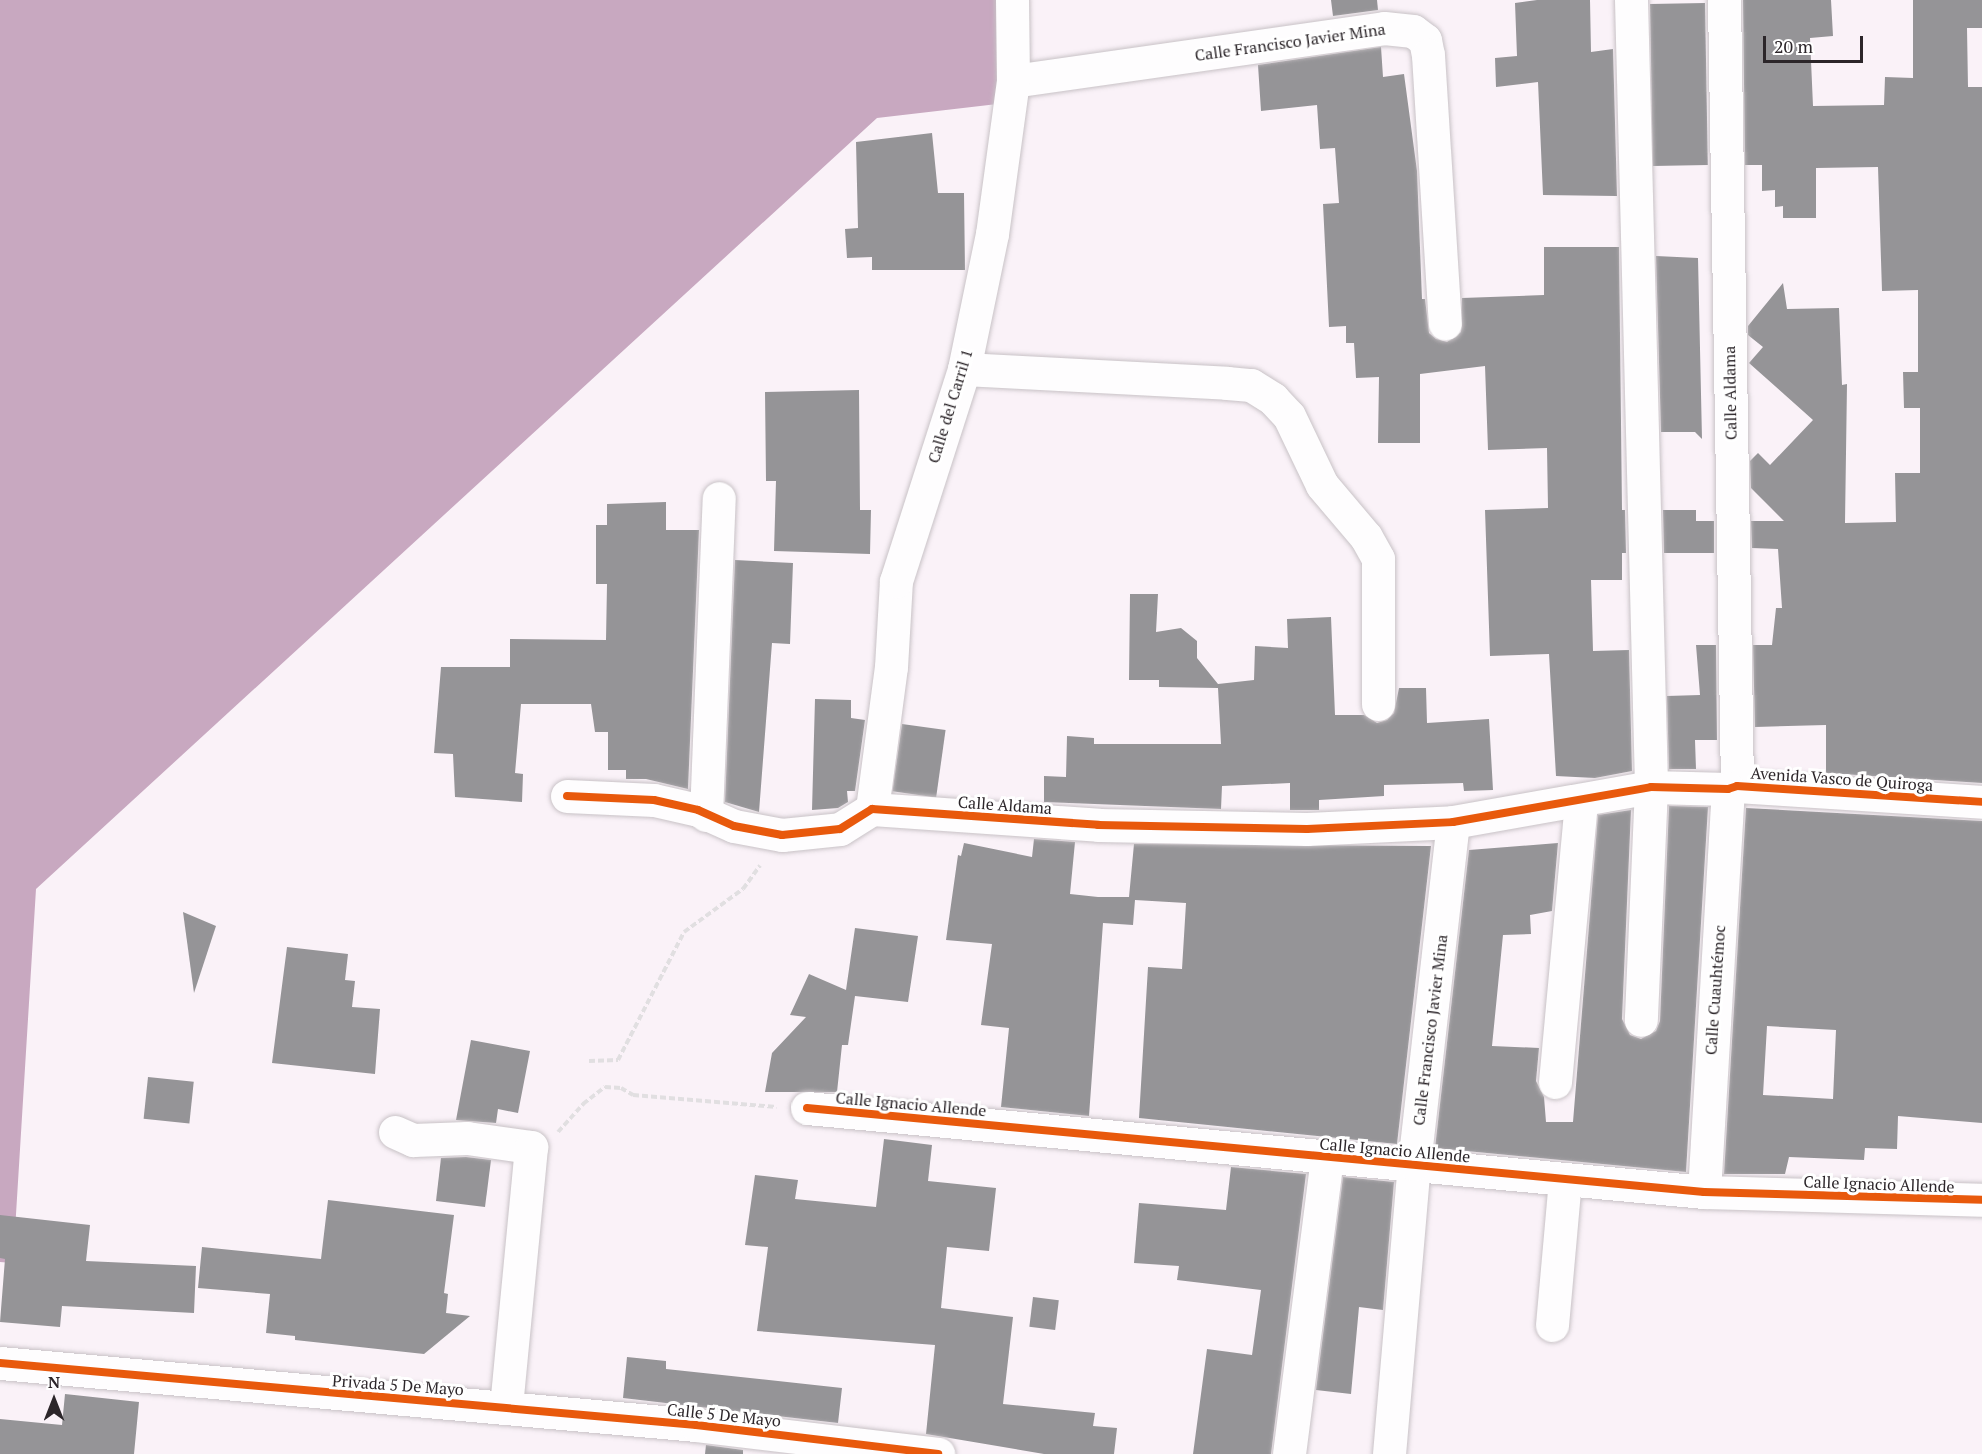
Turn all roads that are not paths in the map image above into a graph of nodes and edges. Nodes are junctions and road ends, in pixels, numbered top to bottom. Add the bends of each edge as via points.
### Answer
1 (1012, 0) edge
2 (1630, 0) edge
3 (1724, 0) edge
4 (1013, 81) junction
5 (1445, 323) dead end
6 (964, 369) junction
7 (719, 498) dead end
8 (1378, 704) dead end
9 (1651, 787) junction
10 (1733, 788) junction
11 (567, 796) dead end
12 (1581, 800) junction
13 (1982, 802) edge
14 (872, 809) junction
15 (706, 815) junction
16 (1453, 822) junction
17 (1641, 1020) dead end
18 (1555, 1082) dead end
19 (807, 1108) road end
20 (395, 1132) dead end
21 (1327, 1157) junction
22 (1414, 1164) junction
23 (1565, 1180) junction
24 (1704, 1192) junction
25 (1982, 1200) edge
26 (1552, 1325) dead end
27 (0, 1363) edge
28 (506, 1407) junction
29 (695, 1439) edge
30 (938, 1454) edge
31 (1289, 1454) edge
32 (1389, 1454) edge

1 - 4 street, Calle del Carril 1
2 - 9 street
3 - 10 street, Calle Aldama
4 - 5 street, Calle Francisco Javier Mina via 1383,28 1413,31 1425,40 1428,55
4 - 6 street, Calle del Carril 1 via 992,234
6 - 8 street via 1227,383 1251,386 1273,399 1289,416 1322,485 1366,537 1378,559
6 - 14 street, Calle del Carril 1 via 896,581 891,667
7 - 15 street
9 - 10 street, Avenida Vasco de Quiroga
9 - 12 street, Avenida Vasco de Quiroga
9 - 17 street
10 - 13 street, Avenida Vasco de Quiroga
10 - 24 street, Calle Cuauhtémoc
11 - 15 street via 654,800
12 - 16 street, Avenida Vasco de Quiroga
12 - 18 street
14 - 15 street via 840,829 782,835 734,826
14 - 16 street, Calle Aldama via 1098,825 1306,829
16 - 22 street, Calle Francisco Javier Mina
19 - 21 street, Calle Ignacio Allende
20 - 28 street via 413,1140 468,1138 531,1147
21 - 22 street, Calle Ignacio Allende
21 - 31 street
22 - 23 street, Calle Ignacio Allende
22 - 32 street, Calle Francisco Javier Mina
23 - 24 street, Calle Ignacio Allende
23 - 26 street
24 - 25 street, Calle Ignacio Allende
27 - 28 street, Privada 5 De Mayo
28 - 29 street, Calle 5 De Mayo
29 - 30 street, Calle 5 De Mayo

